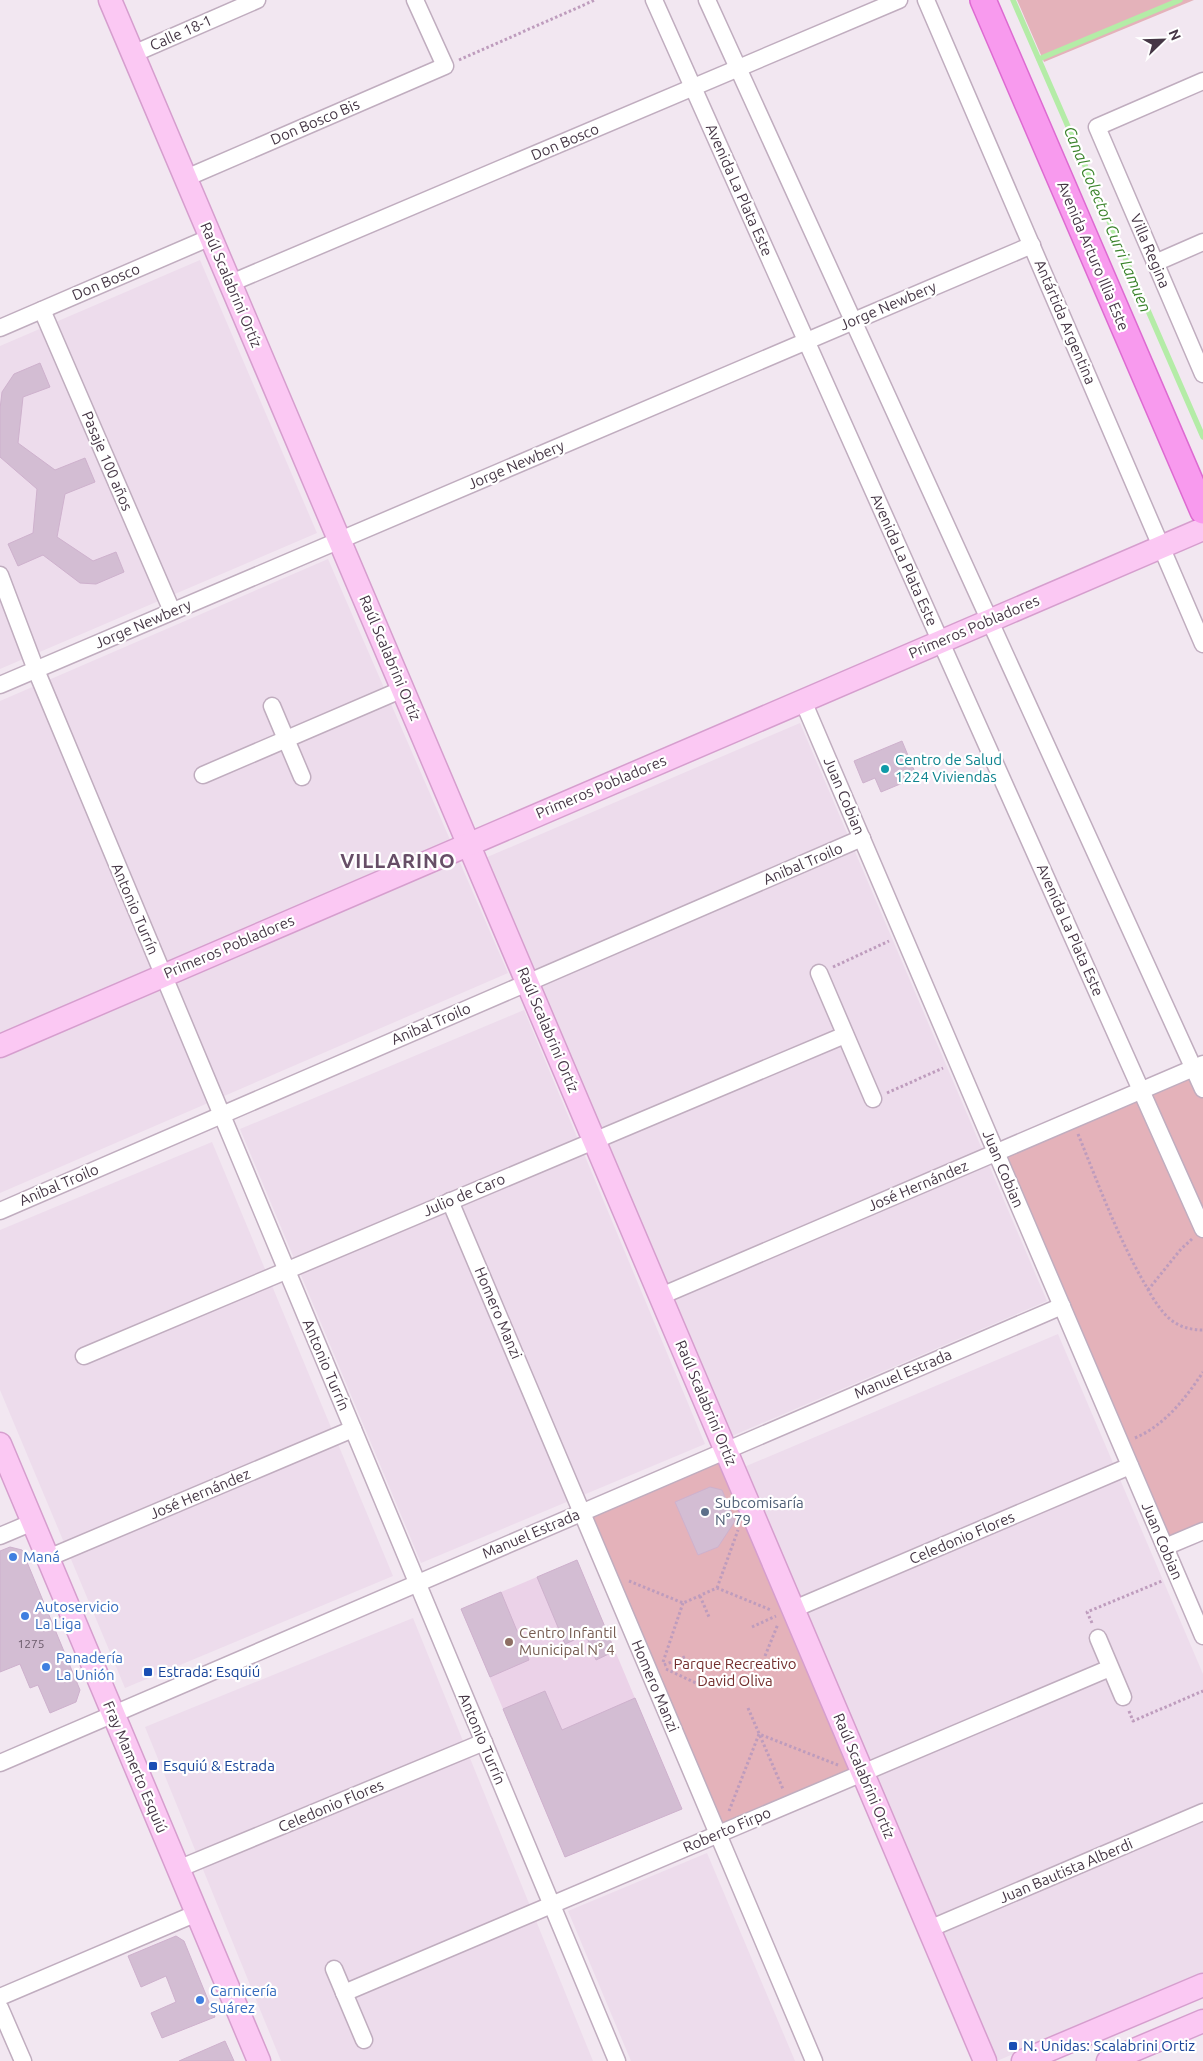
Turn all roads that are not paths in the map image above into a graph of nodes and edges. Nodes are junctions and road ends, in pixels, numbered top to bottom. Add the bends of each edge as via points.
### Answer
1 (110, 0) edge
2 (257, 0) edge
3 (415, 0) edge
4 (654, 0) edge
5 (707, 0) edge
6 (900, 0) edge
7 (926, 0) edge
8 (983, 0) edge
9 (133, 54) junction
10 (738, 68) junction
11 (1203, 81) edge
12 (693, 88) junction
13 (186, 178) junction
14 (211, 237) junction
15 (1203, 242) edge
16 (1032, 245) junction
17 (1155, 263) junction
18 (231, 283) junction
19 (42, 310) junction
20 (853, 321) junction
21 (0, 328) edge
22 (806, 341) junction
23 (1203, 374) edge
24 (1203, 511) edge
25 (1203, 529) edge
26 (340, 540) junction
27 (1161, 547) junction
28 (0, 575) edge
29 (172, 611) junction
30 (989, 620) junction
31 (941, 641) junction
32 (1203, 644) edge
33 (36, 670) junction
34 (0, 685) edge
35 (403, 689) junction
36 (803, 701) junction
37 (272, 706) dead end
38 (286, 739) junction
39 (202, 775) dead end
40 (302, 777) dead end
41 (862, 838) junction
42 (469, 844) junction
43 (819, 974) road end
44 (163, 976) junction
45 (527, 982) junction
46 (845, 1035) junction
47 (0, 1046) edge
48 (1198, 1066) edge
49 (1203, 1089) edge
50 (1142, 1090) junction
51 (873, 1100) road end
52 (222, 1115) junction
53 (594, 1140) junction
54 (996, 1153) junction
55 (450, 1201) junction
56 (0, 1211) edge
57 (1202, 1228) edge
58 (286, 1270) junction
59 (661, 1296) junction
60 (1062, 1306) junction
61 (84, 1356) dead end
62 (353, 1429) junction
63 (0, 1444) edge
64 (726, 1450) junction
65 (1130, 1466) junction
66 (582, 1512) junction
67 (32, 1522) junction
68 (1203, 1531) edge
69 (0, 1536) edge
70 (1165, 1547) junction
71 (48, 1558) junction
72 (417, 1583) junction
73 (788, 1612) junction
74 (1203, 1636) edge
75 (1098, 1638) road end
76 (1110, 1668) junction
77 (1123, 1697) road end
78 (113, 1714) junction
79 (484, 1742) junction
80 (0, 1763) edge
81 (863, 1772) junction
82 (1203, 1812) edge
83 (718, 1834) junction
84 (178, 1869) junction
85 (552, 1905) junction
86 (197, 1913) junction
87 (929, 1929) junction
88 (334, 1969) dead end
89 (1203, 1984) edge
90 (344, 1994) junction
91 (0, 1997) edge
92 (0, 2008) edge
93 (1202, 2026) edge
94 (364, 2040) dead end
95 (1036, 2058) edge
96 (23, 2061) edge
97 (259, 2061) edge
98 (617, 2061) edge
99 (814, 2061) edge
100 (985, 2061) edge
101 (1108, 2061) edge

1 - 9 street, Raúl Scalabrini Ortíz
2 - 9 street, Calle 18-1
3 - 13 street, Don Bosco Bis via 445,66
4 - 12 street, Avenida La Plata Este
5 - 10 street
6 - 10 street, Don Bosco
7 - 16 street, Antártida Argentina
8 - 24 main road, Avenida Arturo Illia Este
9 - 13 street, Raúl Scalabrini Ortíz
10 - 12 street, Don Bosco
10 - 20 street
11 - 17 street, Villa Regina via 1097,127
12 - 18 street, Don Bosco
12 - 22 street, Avenida La Plata Este
13 - 14 street, Raúl Scalabrini Ortíz
14 - 18 street, Raúl Scalabrini Ortíz
14 - 19 street, Don Bosco
15 - 17 street
16 - 20 street, Jorge Newbery
16 - 27 street, Antártida Argentina
17 - 23 street, Villa Regina
18 - 26 street, Raúl Scalabrini Ortíz
19 - 21 street, Don Bosco
19 - 29 street, Pasaje 100 años
20 - 22 street, Jorge Newbery
20 - 30 street
22 - 26 street, Jorge Newbery
22 - 31 street, Avenida La Plata Este
25 - 27 street, Primeros Pobladores
26 - 29 street, Jorge Newbery
26 - 35 street, Raúl Scalabrini Ortíz
27 - 30 street, Primeros Pobladores
27 - 32 street, Antártida Argentina
28 - 33 street, Antonio Turrín
29 - 33 street, Jorge Newbery
30 - 31 street, Primeros Pobladores
30 - 48 street
31 - 36 street, Primeros Pobladores
31 - 50 street, Avenida La Plata Este
33 - 34 street, Jorge Newbery
33 - 44 street, Antonio Turrín
35 - 38 street
35 - 42 street, Raúl Scalabrini Ortíz
36 - 41 street, Juan Cobian
36 - 42 street, Primeros Pobladores
37 - 38 street
38 - 39 street
38 - 40 street
41 - 45 street, Anibal Troilo
41 - 54 street, Juan Cobian
42 - 44 street, Primeros Pobladores
42 - 45 street, Raúl Scalabrini Ortíz
43 - 46 street
44 - 47 street, Primeros Pobladores
44 - 52 street, Antonio Turrín
45 - 52 street, Anibal Troilo
45 - 53 street, Raúl Scalabrini Ortíz
46 - 51 street
46 - 53 street, Julio de Caro
48 - 49 street
48 - 50 street, José Hernández
50 - 54 street, José Hernández
50 - 57 street, Avenida La Plata Este
52 - 56 street, Anibal Troilo
52 - 58 street, Antonio Turrín
53 - 55 street, Julio de Caro
53 - 59 street, Raúl Scalabrini Ortíz
54 - 59 street, José Hernández
54 - 60 street, Juan Cobian
55 - 58 street, Julio de Caro
55 - 66 street, Homero Manzi
58 - 61 street, Julio de Caro
58 - 62 street, Antonio Turrín
59 - 64 street, Raúl Scalabrini Ortíz
60 - 64 street, Manuel Estrada
60 - 65 street, Juan Cobian
62 - 71 street, José Hernández
62 - 72 street, Antonio Turrín
63 - 67 street, Fray Mamerto Esquiú
64 - 66 street, Manuel Estrada
64 - 73 street, Raúl Scalabrini Ortíz
65 - 70 street, Juan Cobian
65 - 73 street, Celedonio Flores
66 - 72 street, Manuel Estrada
66 - 83 street, Homero Manzi
67 - 69 street
67 - 71 street, Fray Mamerto Esquiú
68 - 70 street
70 - 74 street, Juan Cobian
71 - 78 street, Fray Mamerto Esquiú
72 - 78 street, Manuel Estrada
72 - 79 street, Antonio Turrín
73 - 81 street, Raúl Scalabrini Ortíz
75 - 76 street
76 - 77 street
76 - 81 street, Roberto Firpo
78 - 80 street, Manuel Estrada
78 - 84 street, Fray Mamerto Esquiú
79 - 84 street, Celedonio Flores
79 - 85 street, Antonio Turrín
81 - 83 street, Roberto Firpo
81 - 87 street, Raúl Scalabrini Ortíz
82 - 87 street, Juan Bautista Alberdi
83 - 85 street, Roberto Firpo
83 - 99 street, Homero Manzi
84 - 86 street, Fray Mamerto Esquiú
85 - 90 street, Roberto Firpo
85 - 98 street, Antonio Turrín
86 - 91 street
86 - 97 street, Fray Mamerto Esquiú
87 - 100 street, Raúl Scalabrini Ortíz
88 - 90 street
89 - 95 street
90 - 94 street
92 - 96 street
93 - 101 street

